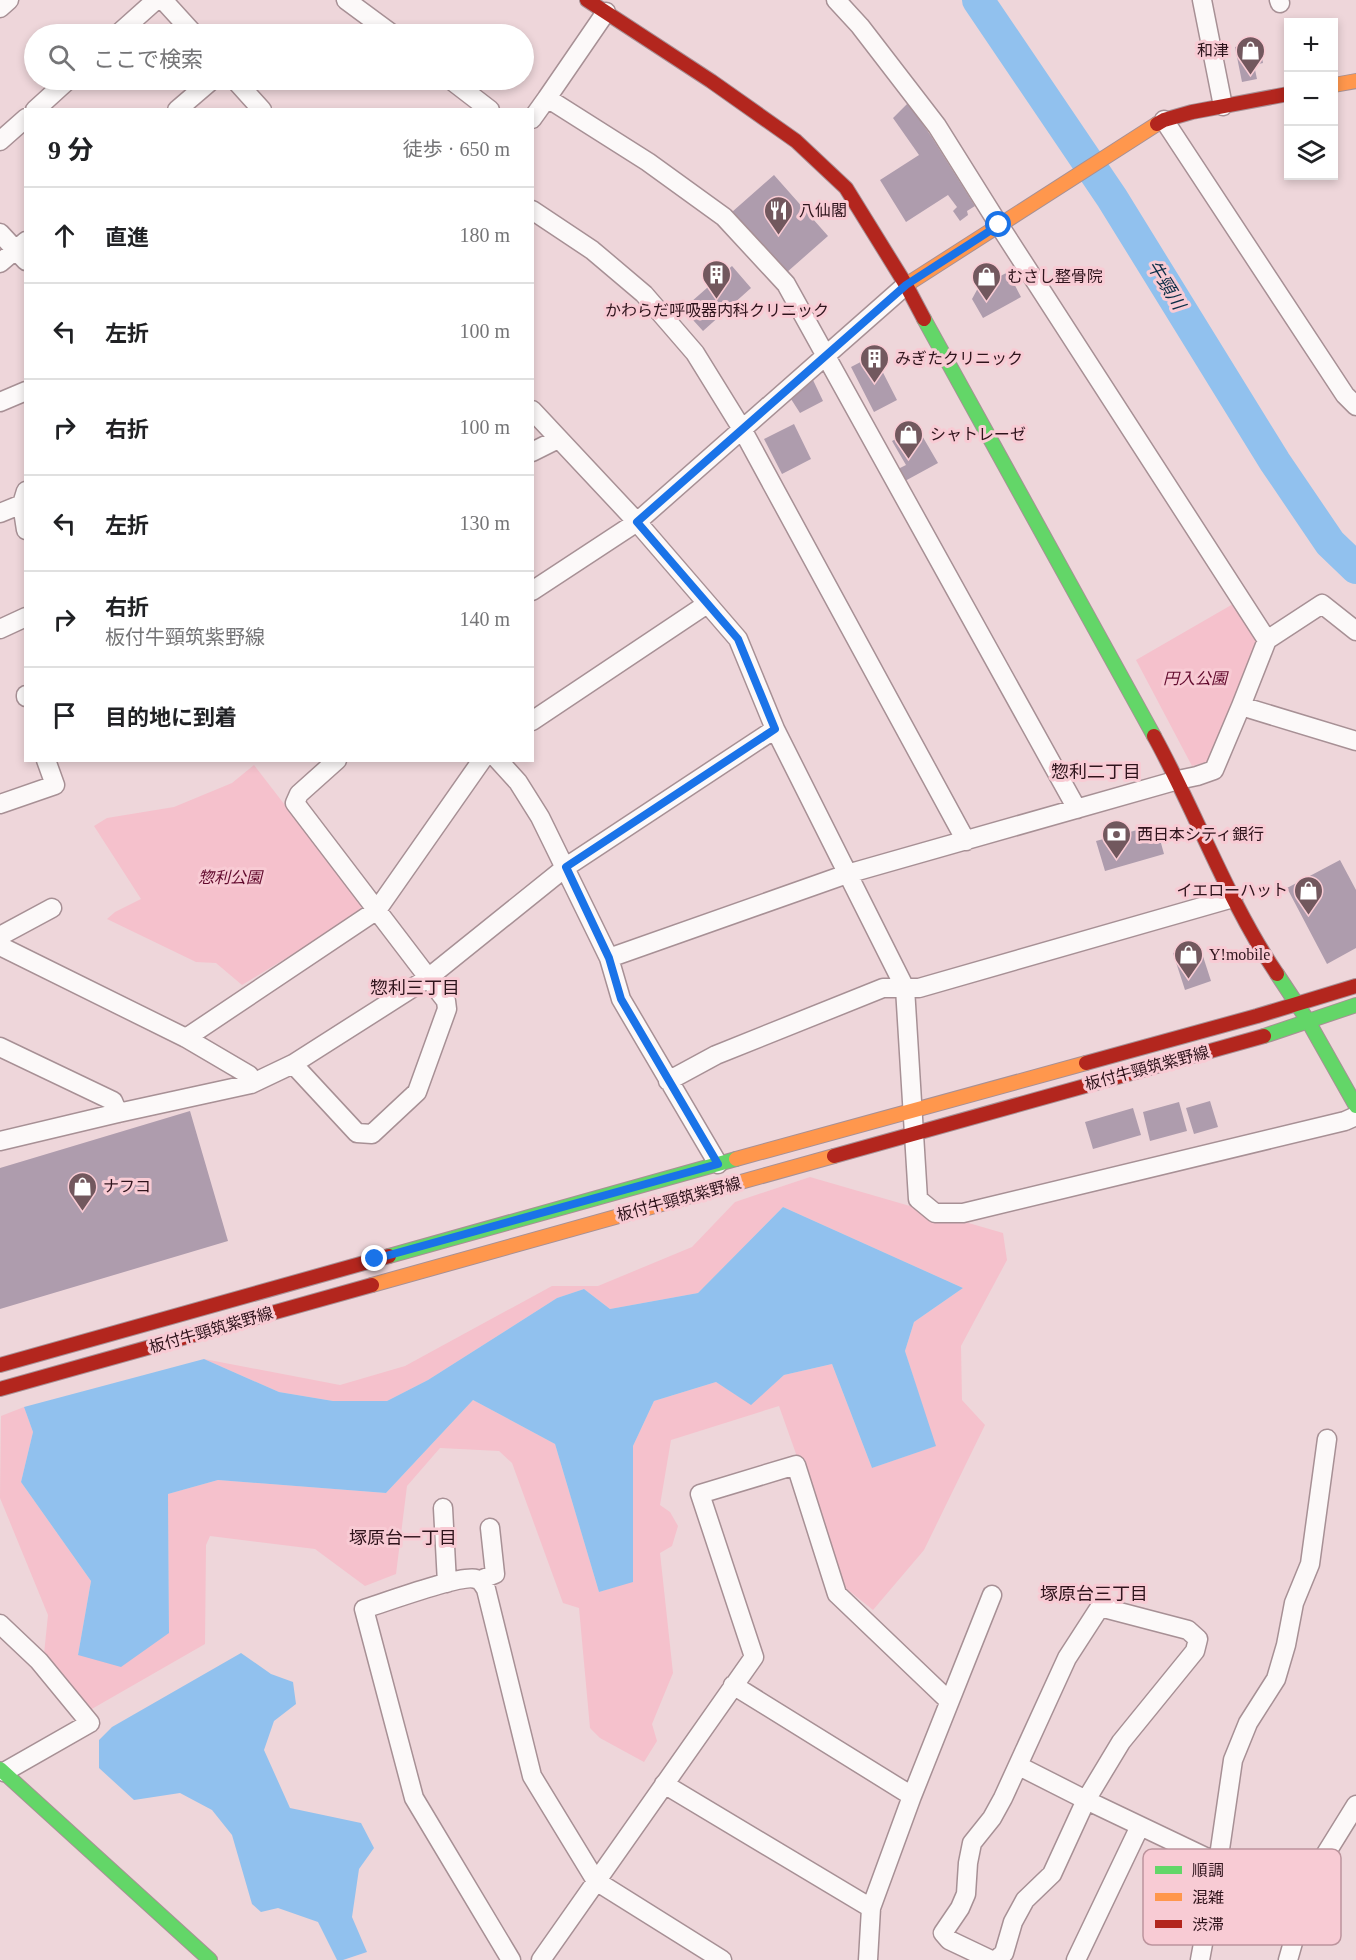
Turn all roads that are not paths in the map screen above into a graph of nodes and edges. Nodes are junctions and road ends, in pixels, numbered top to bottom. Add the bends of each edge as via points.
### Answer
1 (9, 0) edge
2 (156, 0) edge
3 (163, 0) edge
4 (346, 0) edge
5 (587, 0) edge
6 (836, 0) edge
7 (1202, 0) edge
8 (0, 8) edge
9 (606, 12) junction
10 (129, 24) edge
11 (185, 24) edge
12 (378, 24) edge
13 (1356, 81) edge
14 (1338, 84) edge
15 (57, 90) edge
16 (200, 90) edge
17 (244, 90) edge
18 (464, 90) edge
19 (1284, 95) edge
20 (547, 98) junction
21 (1223, 106) junction
22 (37, 108) edge
23 (179, 108) edge
24 (260, 108) edge
25 (487, 108) edge
26 (534, 116) edge
27 (24, 120) edge
28 (1164, 120) junction
29 (0, 141) edge
30 (534, 211) edge
31 (999, 225) junction
32 (0, 233) edge
33 (22, 251) edge
34 (0, 262) edge
35 (906, 285) junction
36 (827, 355) junction
37 (24, 392) edge
38 (0, 402) edge
39 (1356, 406) edge
40 (534, 412) edge
41 (742, 429) junction
42 (558, 439) junction
43 (534, 451) edge
44 (24, 498) edge
45 (0, 513) edge
46 (637, 522) junction
47 (534, 590) edge
48 (707, 604) junction
49 (24, 618) edge
50 (0, 629) edge
51 (1356, 631) edge
52 (1267, 640) junction
53 (1241, 706) junction
54 (534, 720) edge
55 (775, 729) junction
56 (1356, 741) edge
57 (47, 762) edge
58 (335, 762) edge
59 (481, 762) edge
60 (500, 762) edge
61 (1178, 780) junction
62 (0, 804) edge
63 (1077, 809) junction
64 (966, 841) junction
65 (566, 867) junction
66 (847, 874) junction
67 (1233, 898) junction
68 (52, 908) dead end
69 (377, 910) junction
70 (0, 936) edge
71 (0, 946) edge
72 (609, 958) junction
73 (428, 978) junction
74 (1356, 986) edge
75 (906, 988) junction
76 (1297, 1004) junction
77 (1356, 1005) edge
78 (1308, 1021) junction
79 (186, 1038) junction
80 (0, 1047) edge
81 (293, 1064) junction
82 (668, 1081) junction
83 (251, 1084) junction
84 (1356, 1106) edge
85 (913, 1112) junction
86 (118, 1113) junction
87 (1356, 1116) edge
88 (915, 1133) junction
89 (0, 1141) edge
90 (718, 1164) junction
91 (0, 1365) edge
92 (0, 1389) edge
93 (1327, 1439) dead end
94 (442, 1508) dead end
95 (490, 1528) dead end
96 (480, 1580) junction
97 (447, 1582) junction
98 (992, 1595) dead end
99 (0, 1624) edge
100 (734, 1685) junction
101 (949, 1701) junction
102 (1019, 1766) junction
103 (2, 1771) edge
104 (664, 1784) junction
105 (912, 1796) junction
106 (1086, 1800) junction
107 (1356, 1805) edge
108 (1140, 1826) junction
109 (1188, 1849) edge
110 (1220, 1849) edge
111 (1329, 1849) edge
112 (596, 1881) junction
113 (871, 1908) junction
114 (1203, 1945) edge
115 (1292, 1945) edge
116 (210, 1960) edge
117 (511, 1960) edge
118 (541, 1960) edge
119 (722, 1960) edge
120 (868, 1960) edge
121 (991, 1960) edge
122 (996, 1960) edge
123 (1076, 1960) edge
124 (1200, 1960) edge
125 (1288, 1960) edge

1 - 8 street
2 - 10 street
3 - 11 street
4 - 12 street
5 - 9 main road
6 - 31 street via 937,126
7 - 21 street
9 - 20 street
9 - 35 main road via 796,141 846,188
13 - 14 main road
15 - 22 street
16 - 23 street
17 - 24 street
18 - 25 street
19 - 21 main road
20 - 26 street
20 - 36 street via 648,162 724,217 786,284
21 - 28 main road
27 - 29 street
28 - 31 main road
28 - 39 street via 1345,395
30 - 41 street via 592,250 644,294 695,353
31 - 35 main road
31 - 52 street
32 - 33 street
33 - 34 street
35 - 36 street
35 - 61 main road
36 - 41 street
36 - 63 street
37 - 38 street
40 - 42 street
41 - 46 street
41 - 64 street
42 - 43 street
42 - 46 street
44 - 45 street
46 - 47 street
46 - 48 street
48 - 54 street
48 - 55 street via 738,639
49 - 50 street
51 - 52 street via 1322,604
52 - 53 street
53 - 56 street
53 - 61 street via 1214,770
55 - 65 street
55 - 66 street
57 - 62 street via 55,785
58 - 69 street via 299,794 295,803
59 - 69 street
60 - 65 street via 518,782
61 - 63 street
61 - 67 main road
63 - 64 street
64 - 66 street
65 - 72 street
65 - 73 street
66 - 72 street
66 - 75 street
67 - 75 street via 919,988
67 - 76 main road
68 - 70 street
69 - 73 street
69 - 79 street
71 - 79 street
72 - 82 street via 621,999
73 - 81 street
73 - 81 street via 446,1000 447,1010 417,1092 372,1134 357,1133
74 - 76 main road, 板付牛頸筑紫野線
75 - 82 street via 883,988 716,1055
75 - 85 street
76 - 78 main road
76 - 85 main road, 板付牛頸筑紫野線
77 - 78 main road, 板付牛頸筑紫野線
78 - 84 main road
78 - 88 main road, 板付牛頸筑紫野線
79 - 83 street via 249,1075
80 - 86 street via 113,1101
81 - 83 street
82 - 90 street
83 - 86 street
85 - 88 street
85 - 90 main road, 板付牛頸筑紫野線
86 - 89 street
87 - 88 street via 963,1213 935,1213 918,1199
88 - 92 main road, 板付牛頸筑紫野線
90 - 91 main road, 板付牛頸筑紫野線
93 - 110 street via 1310,1563 1294,1603 1276,1679 1248,1723 1233,1760
94 - 97 street
95 - 96 street via 495,1574
96 - 97 street
96 - 112 street via 486,1589 532,1776
97 - 117 street via 364,1609 414,1798
98 - 101 street
99 - 103 street via 39,1661 90,1723
100 - 101 street via 754,1657 700,1494 796,1465 837,1594
100 - 104 street
100 - 105 street
101 - 105 street
102 - 106 street
102 - 106 street via 1067,1658 1100,1607 1188,1629 1198,1639 1194,1651 1121,1742
102 - 121 street via 992,1818 972,1843 966,1894 943,1933 949,1940
103 - 116 main road
104 - 112 street
104 - 113 street
105 - 113 street
106 - 108 street
106 - 122 street via 1052,1874 1025,1899 1004,1953
107 - 111 street
108 - 109 street
108 - 123 street
112 - 118 street
112 - 119 street
113 - 120 street
114 - 124 street
115 - 125 street

